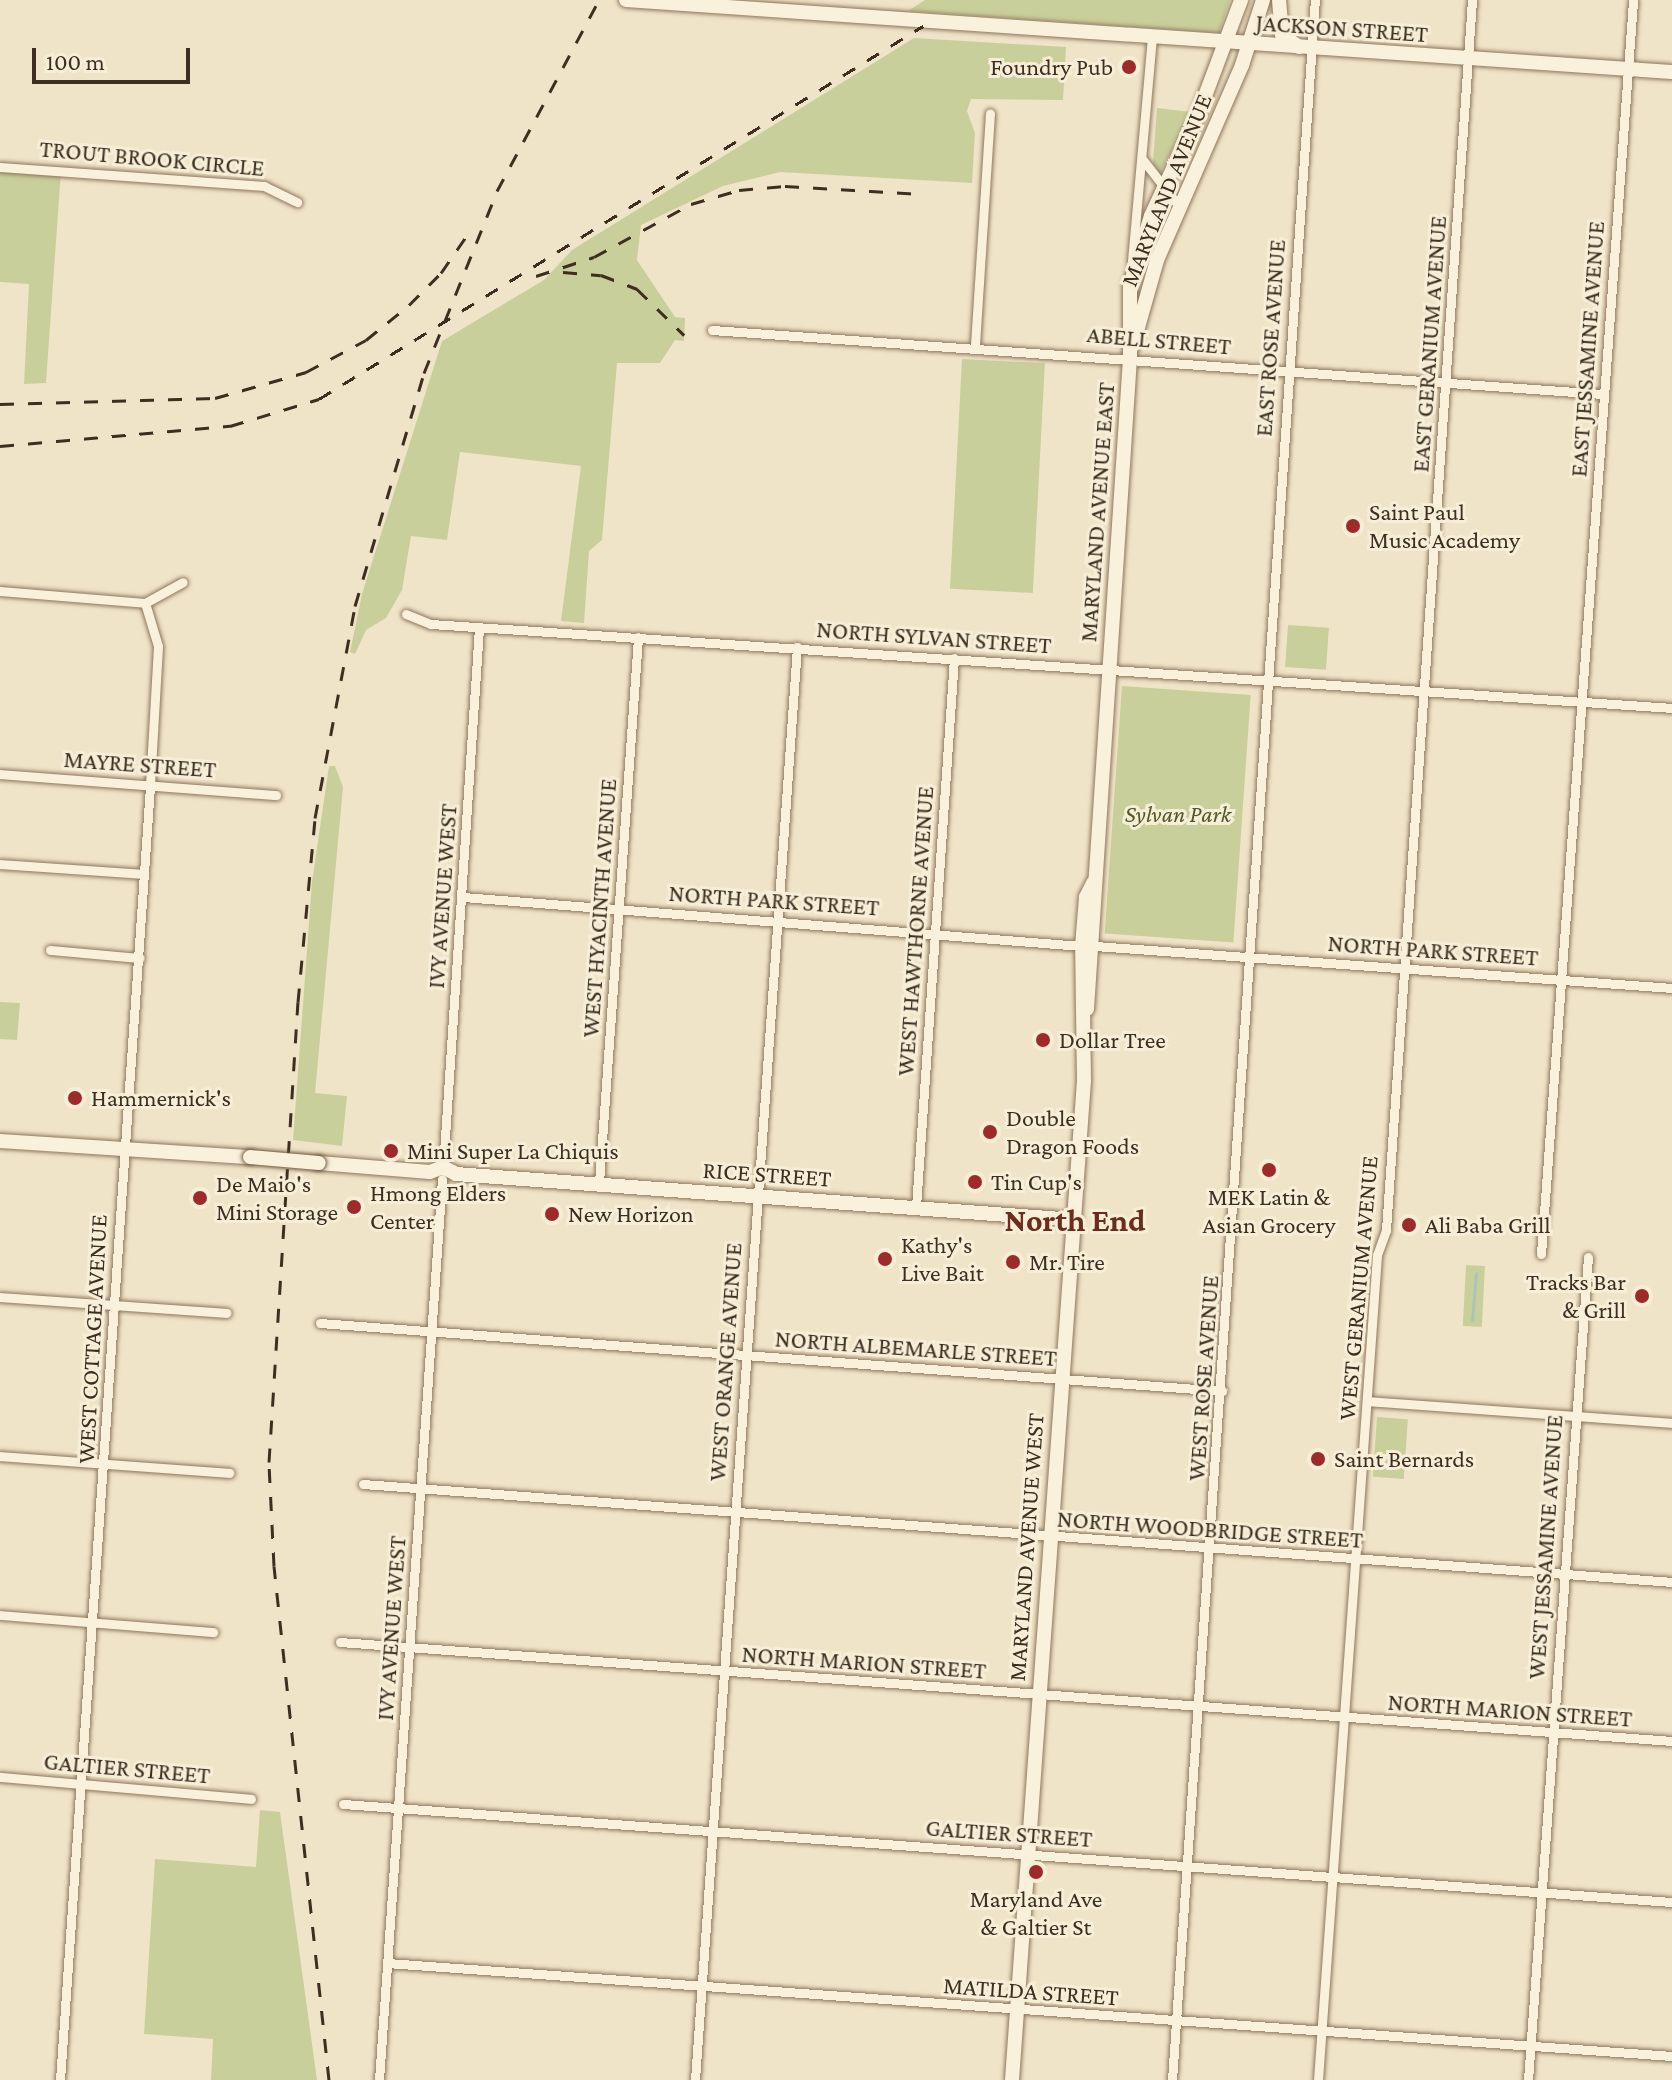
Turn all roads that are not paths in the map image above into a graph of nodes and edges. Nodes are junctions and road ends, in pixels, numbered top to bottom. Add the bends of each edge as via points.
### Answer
1 (626, 0) edge
2 (1241, 0) edge
3 (1263, 0) edge
4 (1279, 0) edge
5 (1315, 0) edge
6 (1472, 0) edge
7 (1633, 0) edge
8 (786, 6) edge
9 (1152, 38) junction
10 (1226, 42) junction
11 (1249, 44) junction
12 (1305, 48) junction
13 (1467, 58) junction
14 (1627, 69) junction
15 (1672, 72) edge
16 (990, 113) dead end
17 (1143, 160) junction
18 (0, 167) edge
19 (1163, 188) junction
20 (297, 202) dead end
21 (1179, 206) junction
22 (1130, 285) junction
23 (712, 330) dead end
24 (975, 345) junction
25 (1130, 358) junction
26 (1287, 371) junction
27 (1447, 382) junction
28 (1603, 394) junction
29 (183, 582) dead end
30 (0, 591) edge
31 (145, 603) junction
32 (406, 614) dead end
33 (479, 628) junction
34 (638, 637) junction
35 (797, 647) junction
36 (954, 658) junction
37 (1107, 670) junction
38 (1267, 680) junction
39 (1425, 691) junction
40 (1581, 702) junction
41 (1672, 708) edge
42 (0, 774) edge
43 (150, 785) junction
44 (276, 795) dead end
45 (0, 864) edge
46 (144, 874) junction
47 (463, 897) junction
48 (620, 908) junction
49 (776, 922) junction
50 (934, 932) junction
51 (1089, 946) junction
52 (50, 950) dead end
53 (1249, 956) junction
54 (140, 958) junction
55 (1405, 968) junction
56 (1563, 980) junction
57 (1672, 988) edge
58 (0, 1141) edge
59 (123, 1150) junction
60 (443, 1173) junction
61 (599, 1183) junction
62 (757, 1195) junction
63 (916, 1207) junction
64 (1075, 1220) junction
65 (1541, 1254) dead end
66 (1588, 1257) dead end
67 (0, 1297) edge
68 (116, 1305) junction
69 (226, 1313) dead end
70 (320, 1323) dead end
71 (433, 1331) junction
72 (745, 1355) junction
73 (1059, 1380) junction
74 (1222, 1391) junction
75 (1367, 1401) junction
76 (1575, 1416) junction
77 (1672, 1423) edge
78 (0, 1456) edge
79 (105, 1464) junction
80 (229, 1473) dead end
81 (363, 1484) dead end
82 (422, 1488) junction
83 (735, 1512) junction
84 (1048, 1537) junction
85 (1210, 1550) junction
86 (1355, 1560) junction
87 (1563, 1574) junction
88 (1672, 1582) edge
89 (0, 1615) edge
90 (94, 1622) junction
91 (213, 1632) dead end
92 (340, 1642) dead end
93 (411, 1647) junction
94 (724, 1672) junction
95 (1038, 1696) junction
96 (1198, 1708) junction
97 (1342, 1718) junction
98 (1551, 1733) junction
99 (1672, 1741) edge
100 (0, 1777) edge
101 (83, 1785) junction
102 (251, 1799) dead end
103 (343, 1804) dead end
104 (398, 1809) junction
105 (713, 1831) junction
106 (1027, 1855) junction
107 (1186, 1866) junction
108 (1331, 1877) junction
109 (1539, 1893) junction
110 (1672, 1902) edge
111 (387, 1963) junction
112 (702, 1987) junction
113 (1017, 2010) junction
114 (1176, 2021) junction
115 (1321, 2032) junction
116 (1530, 2046) junction
117 (1672, 2056) edge
118 (60, 2080) edge
119 (379, 2080) edge
120 (695, 2080) edge
121 (1012, 2080) edge
122 (1172, 2080) edge
123 (1318, 2080) edge
124 (1528, 2080) edge

1 - 8 main road, JACKSON STREET
2 - 10 main road, MARYLAND AVENUE
3 - 11 main road, MARYLAND AVENUE
4 - 12 main road via 1282,35
5 - 12 street, EAST ROSE AVENUE
6 - 13 street, EAST GERANIUM AVENUE
7 - 14 street, EAST JESSAMINE AVENUE
8 - 9 main road, JACKSON STREET
9 - 10 main road, JACKSON STREET
9 - 17 street
10 - 11 main road, JACKSON STREET
10 - 19 main road, MARYLAND AVENUE
11 - 12 main road, JACKSON STREET
11 - 21 main road, MARYLAND AVENUE
12 - 13 main road, JACKSON STREET
12 - 26 street, EAST ROSE AVENUE
13 - 14 main road, JACKSON STREET
13 - 27 street, EAST GERANIUM AVENUE
14 - 15 main road, JACKSON STREET
14 - 28 street, EAST JESSAMINE AVENUE
16 - 24 street
17 - 19 street
17 - 22 street
18 - 20 street, TROUT BROOK CIRCLE via 264,186
19 - 21 street
19 - 22 main road, MARYLAND AVENUE
21 - 25 main road, MARYLAND AVENUE via 1150,279
22 - 25 main road, MARYLAND AVENUE
23 - 24 street, ABELL STREET
24 - 25 street, ABELL STREET
25 - 26 street, ABELL STREET
25 - 37 main road, MARYLAND AVENUE EAST
26 - 27 street, ABELL STREET
26 - 38 street, EAST ROSE AVENUE
27 - 28 street, ABELL STREET
27 - 39 street, EAST GERANIUM AVENUE
28 - 40 street, EAST JESSAMINE AVENUE
29 - 31 street
30 - 31 street
31 - 43 street, WEST COTTAGE AVENUE via 158,646
32 - 33 street, NORTH SYLVAN STREET via 431,624
33 - 34 street, NORTH SYLVAN STREET
33 - 47 street, IVY AVENUE WEST
34 - 35 street, NORTH SYLVAN STREET
34 - 48 street, WEST HYACINTH AVENUE
35 - 36 street, NORTH SYLVAN STREET
35 - 49 street, WEST ORANGE AVENUE
36 - 37 street, NORTH SYLVAN STREET
36 - 50 street, WEST HAWTHORNE AVENUE
37 - 38 street, NORTH SYLVAN STREET
37 - 51 main road, MARYLAND AVENUE WEST via 1093,883 1086,897
38 - 39 street, NORTH SYLVAN STREET
38 - 53 street, WEST ROSE AVENUE
39 - 40 street, NORTH SYLVAN STREET
39 - 55 street, WEST GERANIUM AVENUE
40 - 41 street, NORTH SYLVAN STREET
40 - 56 street
42 - 43 street, MAYRE STREET
43 - 44 street, MAYRE STREET
43 - 46 street, WEST COTTAGE AVENUE
45 - 46 street
46 - 54 street, WEST COTTAGE AVENUE
47 - 48 street, NORTH PARK STREET
47 - 60 street, IVY AVENUE WEST
48 - 49 street, NORTH PARK STREET
48 - 61 street, WEST HYACINTH AVENUE
49 - 50 street, NORTH PARK STREET
49 - 62 street, WEST ORANGE AVENUE
50 - 51 street, NORTH PARK STREET
50 - 63 street, WEST HAWTHORNE AVENUE
51 - 53 street, NORTH PARK STREET
51 - 64 main road, MARYLAND AVENUE WEST
52 - 54 street
53 - 55 street, NORTH PARK STREET
53 - 74 street, WEST ROSE AVENUE via 1228,1218 1232,1246
54 - 59 street, WEST COTTAGE AVENUE
55 - 56 street, NORTH PARK STREET
55 - 75 street, WEST GERANIUM AVENUE
56 - 57 street, NORTH PARK STREET
56 - 65 street
58 - 59 main road, RICE STREET
59 - 60 main road, RICE STREET, bridge
59 - 68 street, WEST COTTAGE AVENUE
60 - 61 main road, RICE STREET
60 - 71 street, IVY AVENUE WEST
61 - 62 main road, RICE STREET
62 - 63 main road, RICE STREET
62 - 72 street, WEST ORANGE AVENUE
63 - 64 main road, RICE STREET
64 - 73 main road, MARYLAND AVENUE WEST
66 - 76 street, WEST JESSAMINE AVENUE
67 - 68 street
68 - 69 street
68 - 79 street, WEST COTTAGE AVENUE
70 - 71 street, NORTH ALBEMARLE STREET
71 - 72 street, NORTH ALBEMARLE STREET
71 - 82 street, IVY AVENUE WEST
72 - 73 street, NORTH ALBEMARLE STREET
72 - 83 street, WEST ORANGE AVENUE
73 - 74 street, NORTH ALBEMARLE STREET
73 - 84 main road, MARYLAND AVENUE WEST
74 - 85 street, WEST ROSE AVENUE
75 - 76 street
75 - 86 street, WEST GERANIUM AVENUE
76 - 77 street
76 - 87 street, WEST JESSAMINE AVENUE
78 - 79 street
79 - 80 street
79 - 90 street, WEST COTTAGE AVENUE
81 - 82 street, NORTH WOODBRIDGE STREET
82 - 83 street, NORTH WOODBRIDGE STREET
82 - 93 street, IVY AVENUE WEST
83 - 84 street, NORTH WOODBRIDGE STREET
83 - 94 street, WEST ORANGE AVENUE
84 - 85 street, NORTH WOODBRIDGE STREET
84 - 95 main road, MARYLAND AVENUE WEST
85 - 86 street, NORTH WOODBRIDGE STREET
85 - 96 street, WEST ROSE AVENUE
86 - 87 street, NORTH WOODBRIDGE STREET
86 - 97 street, WEST GERANIUM AVENUE
87 - 88 street, NORTH WOODBRIDGE STREET
87 - 98 street, WEST JESSAMINE AVENUE
89 - 90 street
90 - 91 street
90 - 101 street, WEST COTTAGE AVENUE
92 - 93 street, NORTH MARION STREET
93 - 94 street, NORTH MARION STREET
93 - 104 street, IVY AVENUE WEST
94 - 95 street, NORTH MARION STREET
94 - 105 street, WEST ORANGE AVENUE
95 - 96 street, NORTH MARION STREET
95 - 106 main road, MARYLAND AVENUE WEST
96 - 97 street, NORTH MARION STREET
96 - 107 street, WEST ROSE AVENUE
97 - 98 street, NORTH MARION STREET
97 - 108 street, WEST GERANIUM AVENUE
98 - 99 street, NORTH MARION STREET
98 - 109 street, WEST JESSAMINE AVENUE
100 - 101 street, GALTIER STREET
101 - 102 street, GALTIER STREET
101 - 118 street, WEST COTTAGE AVENUE
103 - 104 street, GALTIER STREET
104 - 105 street, GALTIER STREET
104 - 111 street, IVY AVENUE WEST
105 - 106 street, GALTIER STREET
105 - 112 street, WEST ORANGE AVENUE
106 - 107 street, GALTIER STREET
106 - 113 main road, MARYLAND AVENUE WEST
107 - 108 street, GALTIER STREET
107 - 114 street, WEST ROSE AVENUE
108 - 109 street, GALTIER STREET
108 - 115 street, WEST GERANIUM AVENUE
109 - 110 street, GALTIER STREET
109 - 116 street, WEST JESSAMINE AVENUE
111 - 112 street, MATILDA STREET
111 - 119 street, IVY AVENUE WEST
112 - 113 street, MATILDA STREET
112 - 120 street, WEST ORANGE AVENUE
113 - 114 street, MATILDA STREET
113 - 121 main road, MARYLAND AVENUE WEST
114 - 115 street, MATILDA STREET
114 - 122 street, WEST ROSE AVENUE
115 - 116 street, MATILDA STREET
115 - 123 street, WEST GERANIUM AVENUE
116 - 117 street, MATILDA STREET
116 - 124 street, WEST JESSAMINE AVENUE

